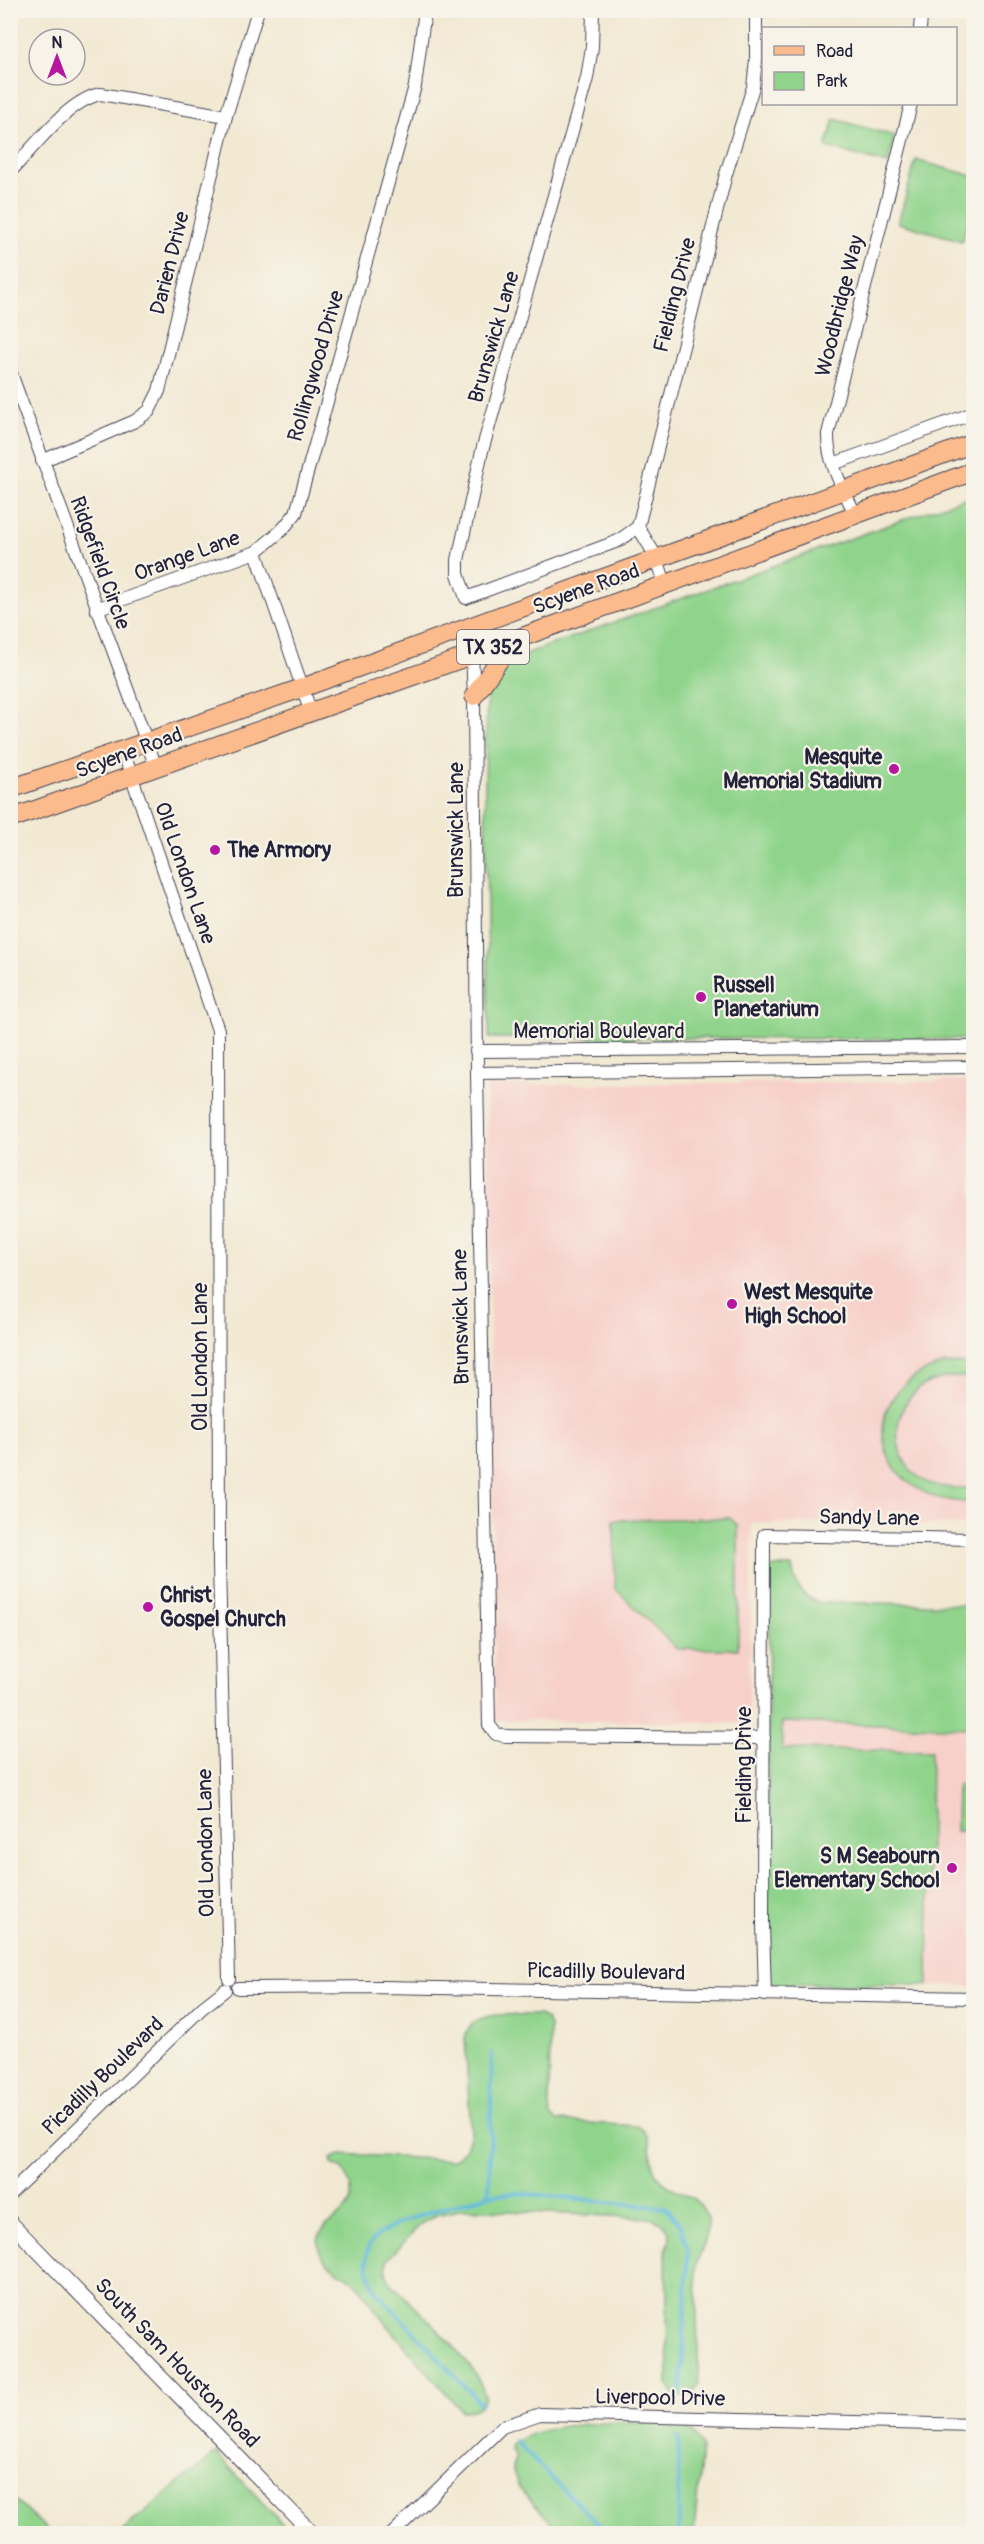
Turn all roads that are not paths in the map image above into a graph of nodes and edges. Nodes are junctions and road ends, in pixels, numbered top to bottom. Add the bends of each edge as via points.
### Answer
1 (258, 10) edge
2 (425, 10) edge
3 (593, 10) edge
4 (756, 10) edge
5 (922, 10) edge
6 (920, 27) edge
7 (911, 105) edge
8 (226, 116) junction
9 (10, 172) edge
10 (10, 371) edge
11 (974, 413) edge
12 (974, 443) edge
13 (42, 461) junction
14 (833, 464) junction
15 (974, 471) edge
16 (844, 490) junction
17 (855, 514) junction
18 (638, 527) junction
19 (256, 552) junction
20 (657, 558) junction
21 (665, 584) junction
22 (96, 609) junction
23 (463, 629) junction
24 (525, 636) junction
25 (472, 654) junction
26 (302, 688) junction
27 (474, 696) junction
28 (311, 713) junction
29 (147, 743) junction
30 (123, 752) junction
31 (156, 766) junction
32 (132, 776) junction
33 (10, 789) edge
34 (10, 819) edge
35 (974, 1047) edge
36 (476, 1051) junction
37 (974, 1067) edge
38 (477, 1073) junction
39 (764, 1535) joint
40 (974, 1539) edge
41 (764, 1738) junction
42 (231, 1985) junction
43 (765, 1995) junction
44 (974, 1998) edge
45 (10, 2194) edge
46 (10, 2222) edge
47 (974, 2425) edge
48 (313, 2534) edge
49 (392, 2534) edge

1 - 8 street, Darien Drive
2 - 19 street, Rollingwood Drive via 415,86 296,513
3 - 18 street, Brunswick Lane via 587,78 482,451 458,560 466,598 618,541
4 - 18 street, Fielding Drive via 753,87 726,174
5 - 6 street
7 - 14 street, Woodbridge Way via 828,434
8 - 9 street via 101,94 89,96
8 - 13 street, Darien Drive via 159,391 149,411 135,421
10 - 13 street, Ridgefield Circle
11 - 14 street
12 - 16 main road, Scyene Road / TX 352
13 - 22 street, Ridgefield Circle
14 - 16 street, Woodbridge Way
15 - 17 main road, Scyene Road / TX 352
16 - 17 street, Woodbridge Way
16 - 20 main road, Scyene Road / TX 352
17 - 21 main road, Scyene Road / TX 352
18 - 20 street
19 - 22 street, Orange Lane
19 - 26 street
20 - 21 street
20 - 23 main road, Scyene Road / TX 352
21 - 24 main road, Scyene Road / TX 352
22 - 29 street, Ridgefield Circle
23 - 25 street, Brunswick Lane
23 - 26 main road, Scyene Road / TX 352
24 - 25 main road, Scyene Road / TX 352
24 - 27 main road via 502,656
25 - 27 street, Brunswick Lane
25 - 28 main road, Scyene Road / TX 352
26 - 28 street
26 - 29 main road, Scyene Road / TX 352
27 - 36 street, Brunswick Lane
28 - 31 main road, Scyene Road / TX 352
29 - 30 main road, Scyene Road / TX 352
29 - 31 street, Ridgefield Circle
30 - 32 street, Old London Lane
30 - 33 main road, Scyene Road / TX 352
31 - 32 main road, Scyene Road / TX 352
32 - 34 main road, Scyene Road / TX 352
32 - 42 street, Old London Lane via 218,1030 220,1048 219,1564
35 - 36 street, Memorial Boulevard
36 - 38 street, Brunswick Lane
37 - 38 street, Memorial Boulevard
38 - 41 street, Brunswick Lane via 489,1725 496,1734 506,1736
39 - 40 street, Sandy Lane
39 - 41 street, Fielding Drive
41 - 43 street, Fielding Drive
42 - 43 street, Picadilly Boulevard
42 - 45 street, Picadilly Boulevard via 202,2008
43 - 44 street, Picadilly Boulevard
46 - 48 street, South Sam Houston Road
47 - 49 street, Liverpool Drive via 540,2414 502,2427

